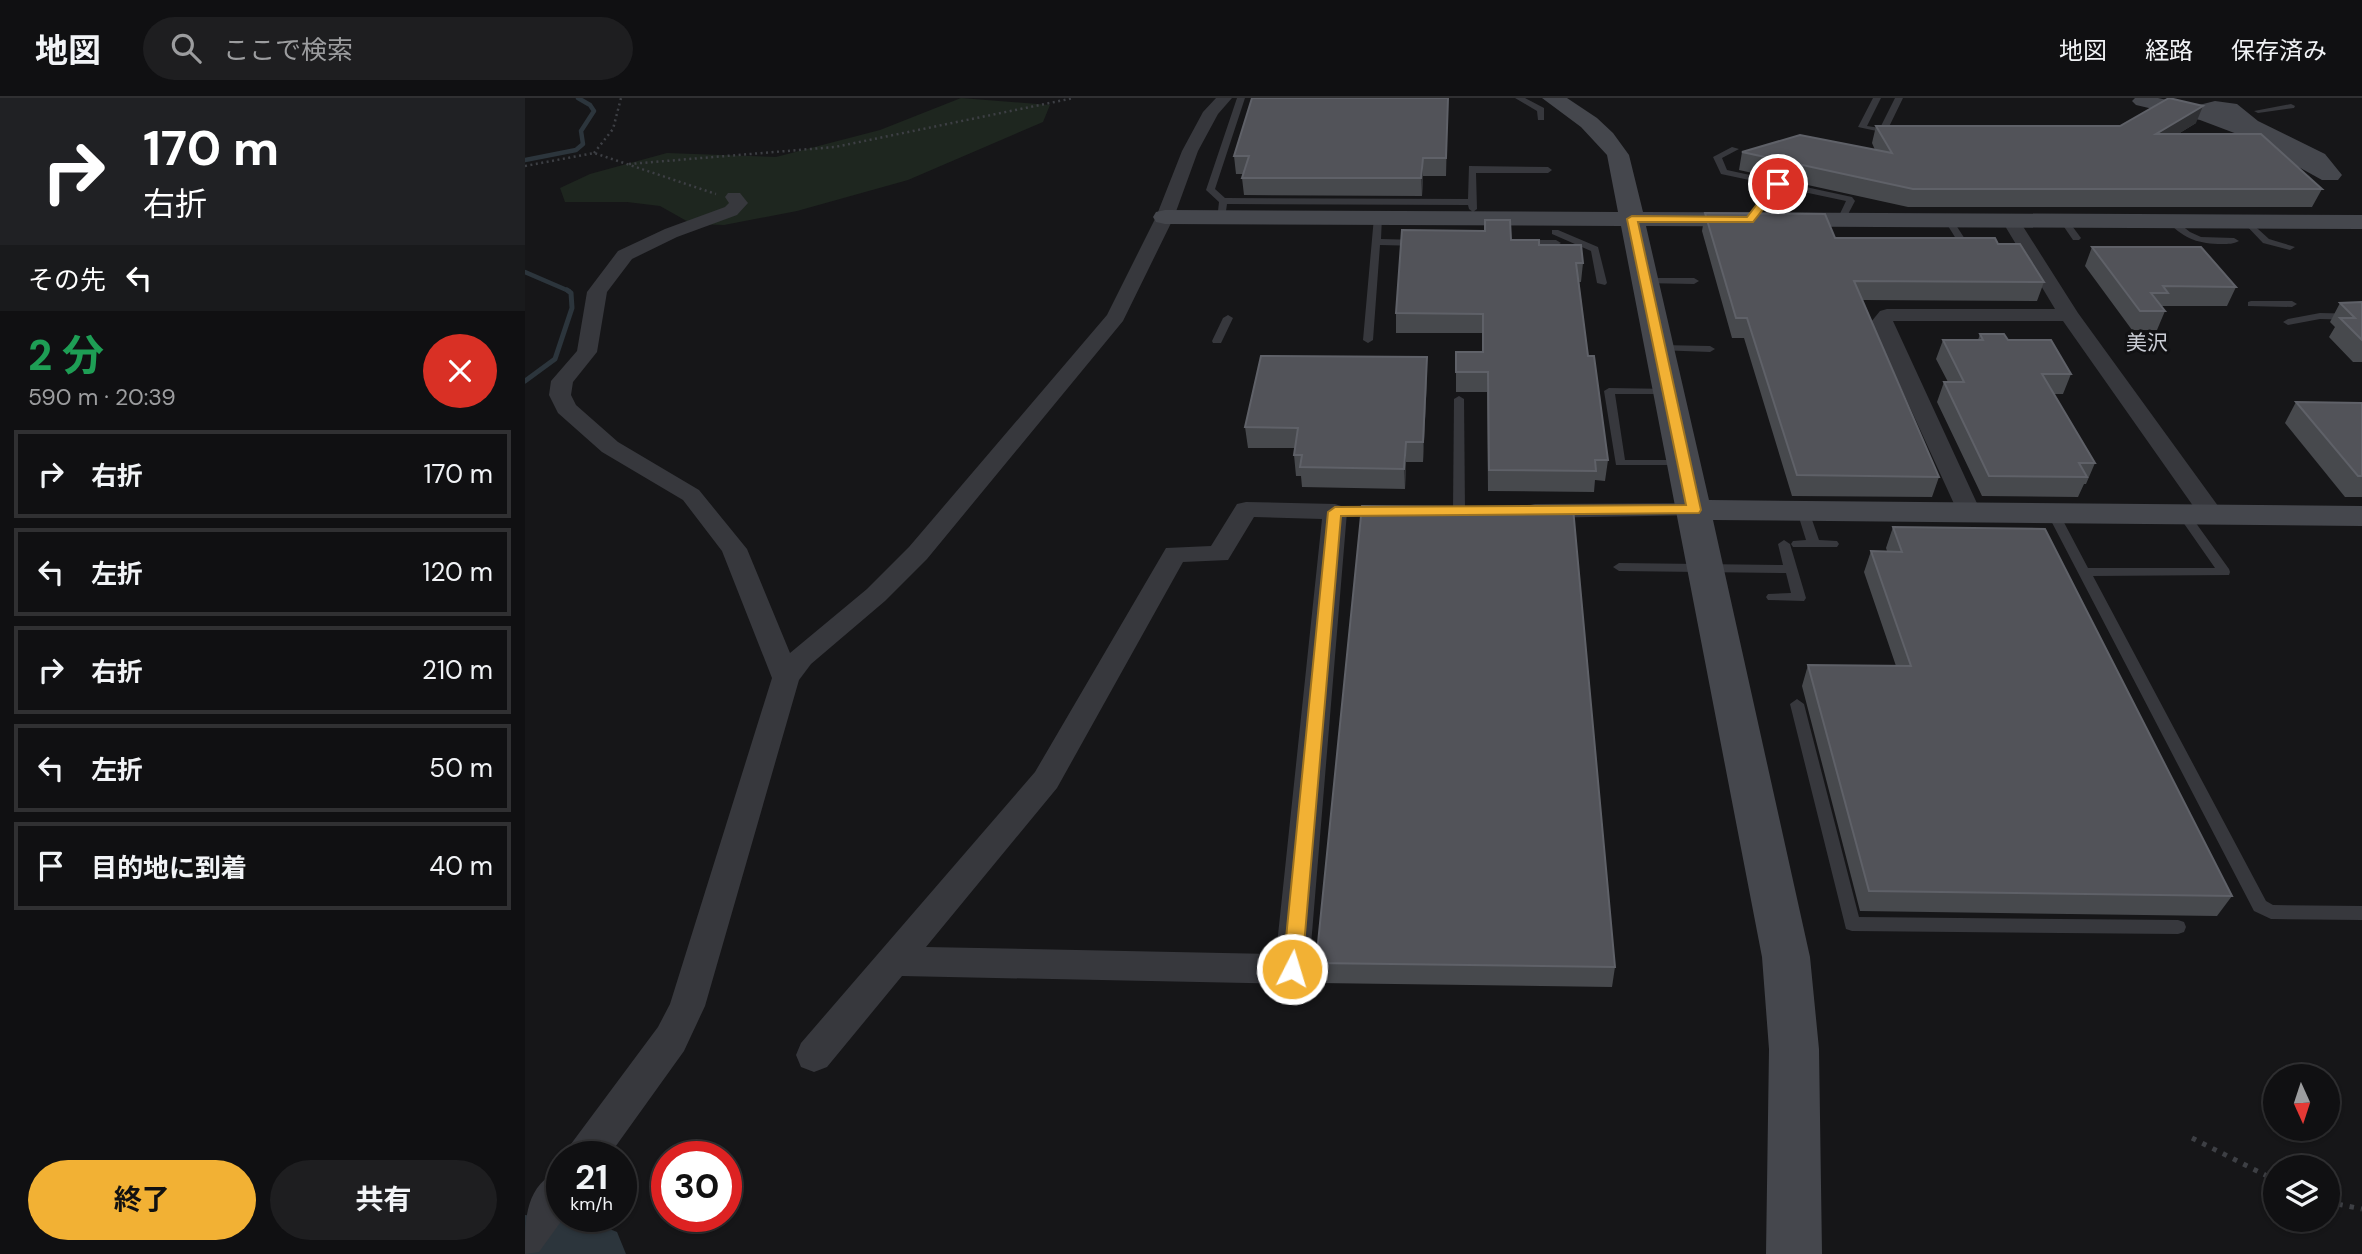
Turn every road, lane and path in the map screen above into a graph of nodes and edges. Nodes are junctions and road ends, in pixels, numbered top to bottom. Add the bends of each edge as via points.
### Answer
1 (621, 98) edge
2 (1074, 98) edge
3 (1224, 98) edge
4 (1241, 98) edge
5 (1519, 98) edge
6 (1877, 98) edge
7 (1899, 98) edge
8 (2134, 99) edge
9 (2291, 106) dead end
10 (1547, 108) edge
11 (2257, 111) dead end
12 (1735, 149) dead end
13 (594, 153) junction
14 (629, 164) junction
15 (525, 166) edge
16 (1548, 170) dead end
17 (2338, 181) dead end
18 (1778, 184) junction
19 (734, 197) joint
20 (1222, 209) junction
21 (1165, 217) junction
22 (1378, 217) junction
23 (1467, 217) junction
24 (1632, 219) junction
25 (1750, 220) junction
26 (1841, 220) junction
27 (1949, 220) junction
28 (2011, 221) junction
29 (2362, 222) edge
30 (2240, 232) junction
31 (1556, 236) junction
32 (1376, 242) junction
33 (1437, 243) edge
34 (1517, 243) edge
35 (2290, 247) dead end
36 (1581, 253) edge
37 (1596, 253) junction
38 (1970, 254) edge
39 (1645, 281) junction
40 (1694, 281) dead end
41 (1602, 283) dead end
42 (2251, 304) dead end
43 (2292, 304) dead end
44 (2069, 315) junction
45 (2362, 317) edge
46 (1228, 318) dead end
47 (2288, 322) dead end
48 (1368, 340) dead end
49 (1217, 341) dead end
50 (1661, 348) junction
51 (1710, 349) dead end
52 (1669, 391) junction
53 (1459, 399) dead end
54 (1684, 463) junction
55 (1694, 510) junction
56 (1431, 511) edge
57 (1459, 511) junction
58 (1486, 511) edge
59 (1514, 511) edge
60 (1803, 511) junction
61 (1969, 512) junction
62 (2053, 513) junction
63 (2198, 515) junction
64 (2362, 516) edge
65 (1814, 544) junction
66 (1833, 544) dead end
67 (1619, 567) dead end
68 (1706, 567) junction
69 (1791, 569) junction
70 (2084, 572) junction
71 (1773, 597) dead end
72 (786, 678) junction
73 (1797, 704) dead end
74 (2362, 913) edge
75 (2178, 927) dead end
76 (894, 961) junction
77 (814, 1055) dead end
78 (2192, 1138) dead end
79 (597, 1141) edge
80 (2263, 1174) edge
81 (2340, 1205) edge
82 (2362, 1209) edge
83 (546, 1210) edge
84 (525, 1238) edge
85 (1794, 1254) edge

1 - 13 path via 618,122
2 - 14 path via 835,147
3 - 21 street via 1211,111 1190,151
4 - 20 lane via 1210,190
5 - 10 lane via 1541,110
6 - 7 lane via 1862,127 1883,131
8 - 17 street via 2207,111 2276,142
9 - 11 lane
10 - 24 street via 1584,118 1607,137 1618,155
12 - 18 lane via 1717,157 1724,172
13 - 14 path
13 - 15 path
14 - 19 path via 703,191
16 - 23 lane via 1472,169
18 - 25 lane
18 - 26 lane via 1849,199
19 - 72 street via 739,203 731,211 625,255 597,292 587,352 562,381 560,396 566,408 610,446 691,495 734,549
20 - 21 street
20 - 22 street
20 - 23 lane
21 - 72 street via 1116,317 1094,344 918,552 876,595 801,657
22 - 23 street
22 - 32 lane
23 - 31 street
24 - 25 street
24 - 31 street
24 - 39 street
25 - 26 street
26 - 27 street
27 - 28 street
27 - 38 lane
28 - 30 street via 2070,230 2172,222
28 - 44 street
29 - 30 street
30 - 35 lane
31 - 34 lane
31 - 37 lane
32 - 33 lane
32 - 48 lane
36 - 37 lane
37 - 41 lane
39 - 40 lane
39 - 50 street
42 - 43 lane
44 - 61 street via 1887,315 1881,322
44 - 63 street
45 - 47 lane via 2320,316
46 - 49 lane
50 - 51 lane
50 - 52 street
52 - 54 street
52 - 54 lane via 1609,391 1621,463
53 - 57 lane
54 - 55 street
55 - 59 street
55 - 60 street
55 - 68 street
56 - 57 street
57 - 58 street
60 - 61 street
60 - 65 lane
61 - 62 street
62 - 63 street
62 - 70 lane
63 - 64 street
63 - 70 lane via 2224,572
65 - 66 lane
65 - 69 lane via 1791,544
67 - 68 lane
68 - 69 lane
68 - 85 street via 1786,957 1794,1049
69 - 71 lane via 1799,598
70 - 74 lane via 2259,906 2271,912
72 - 79 street via 687,1006 671,1039
73 - 75 lane via 1851,924
76 - 76 street via 1292,969 1349,511 1246,509 1219,554 1175,554 1046,780
76 - 77 street
78 - 80 path
81 - 82 path
83 - 84 street

